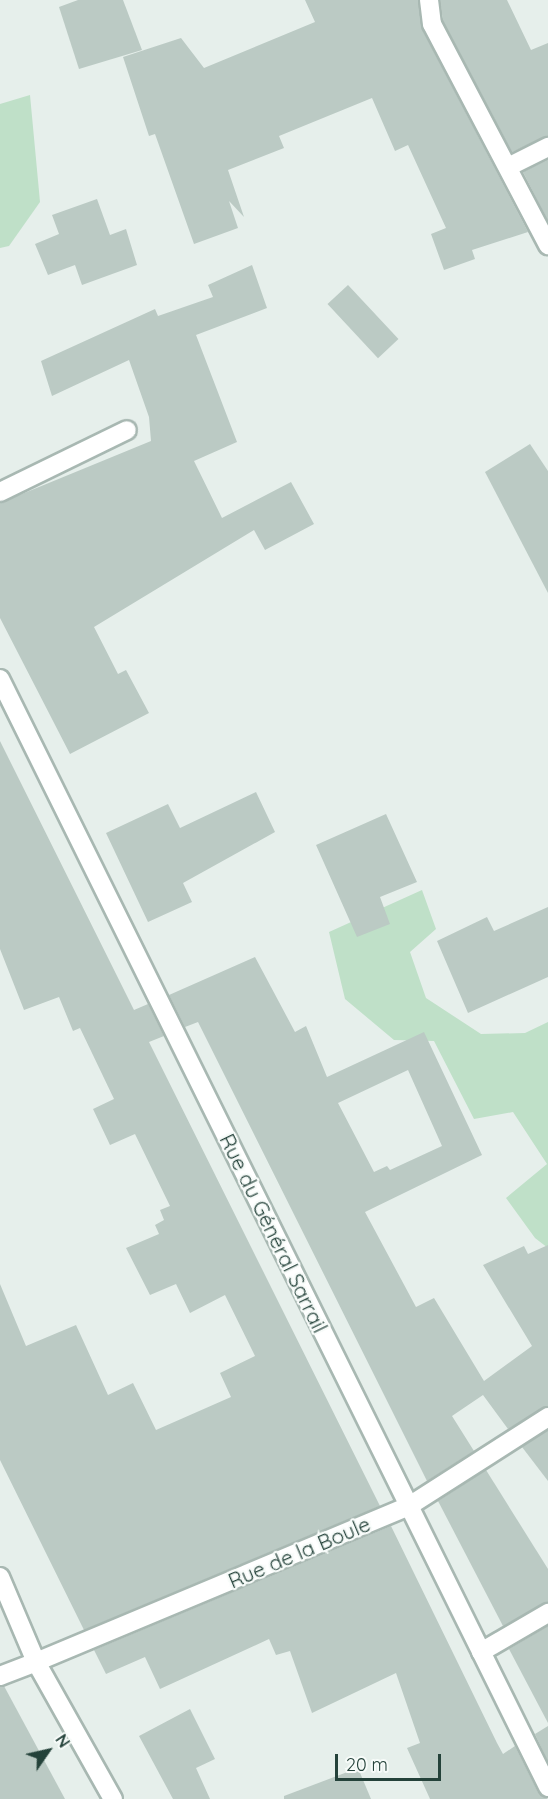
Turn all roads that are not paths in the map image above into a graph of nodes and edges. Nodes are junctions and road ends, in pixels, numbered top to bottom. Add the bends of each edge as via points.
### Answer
1 (429, 0) edge
2 (548, 147) edge
3 (508, 167) junction
4 (548, 245) edge
5 (127, 430) dead end
6 (0, 492) edge
7 (0, 678) edge
8 (548, 1417) edge
9 (409, 1506) junction
10 (0, 1577) edge
11 (548, 1613) edge
12 (482, 1652) junction
13 (36, 1662) junction
14 (0, 1676) edge
15 (548, 1787) edge
16 (113, 1799) edge

1 - 3 street via 432,24
2 - 3 street
3 - 4 street
5 - 6 street
7 - 9 street, Rue du Général Sarrail
8 - 9 street, Rue de la Boule
9 - 12 street, Rue du Général Sarrail
9 - 13 street, Rue de la Boule
10 - 13 street
11 - 12 street
12 - 15 street, Rue du Général Sarrail
13 - 14 street, Rue de la Boule
13 - 16 street

